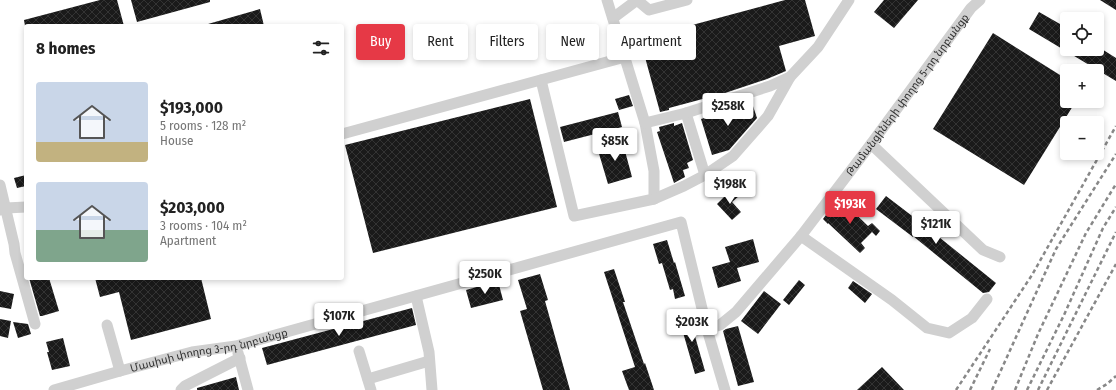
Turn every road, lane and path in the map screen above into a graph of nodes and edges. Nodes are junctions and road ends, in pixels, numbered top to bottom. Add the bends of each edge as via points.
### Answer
1 (607, 0) edge
2 (637, 0) edge
3 (687, 0) edge
4 (849, 0) edge
5 (980, 0) edge
6 (613, 18) junction
7 (615, 24) edge
8 (614, 60) edge
9 (626, 60) edge
10 (790, 76) junction
11 (541, 80) junction
12 (686, 113) junction
13 (645, 123) junction
14 (344, 133) edge
15 (871, 144) junction
16 (705, 175) junction
17 (0, 185) edge
18 (654, 199) junction
19 (24, 207) edge
20 (3, 209) edge
21 (801, 236) junction
22 (1000, 257) dead end
23 (416, 296) junction
24 (987, 299) dead end
25 (35, 324) dead end
26 (107, 325) dead end
27 (707, 329) junction
28 (236, 346) junction
29 (359, 351) dead end
30 (240, 358) junction
31 (429, 361) junction
32 (120, 371) junction
33 (368, 379) junction
34 (54, 390) edge
35 (181, 390) edge
36 (248, 390) edge
37 (371, 390) edge
38 (432, 390) edge
39 (725, 390) edge

1 - 6 street
2 - 3 street via 649,10
2 - 6 street
4 - 10 street via 818,47
5 - 15 street, Թամանցիների փողոց 5-րդ նրբանցք via 971,8
6 - 7 street
8 - 11 street
9 - 13 street
10 - 12 street via 770,86
10 - 16 street via 768,116 733,156
11 - 14 street
11 - 18 street via 574,216
12 - 13 street
12 - 16 street
13 - 18 street via 654,171
15 - 21 street, Թամանցիների փողոց 5-րդ նրբանցք
15 - 22 street via 983,250
16 - 18 street
17 - 20 street
19 - 20 street
20 - 25 street
21 - 24 street via 927,328 949,333 972,318
21 - 27 street, Թամանցիների փողոց 5-րդ նրբանցք via 736,312 720,324
23 - 27 street, Մասիսի փողոց 3-րդ նրբանցք via 681,222
23 - 28 street, Մասիսի փողոց 3-րդ նրբանցք
23 - 31 street
26 - 32 street
27 - 39 street, Մասիսի փողոց 3-րդ նրբանցք
28 - 30 street
28 - 32 street, Մասիսի փողոց 3-րդ նրբանցք via 192,352
29 - 33 street
30 - 35 street
30 - 36 street
31 - 33 street
31 - 38 street
32 - 34 street, Մասիսի փողոց 3-րդ նրբանցք
33 - 37 street

